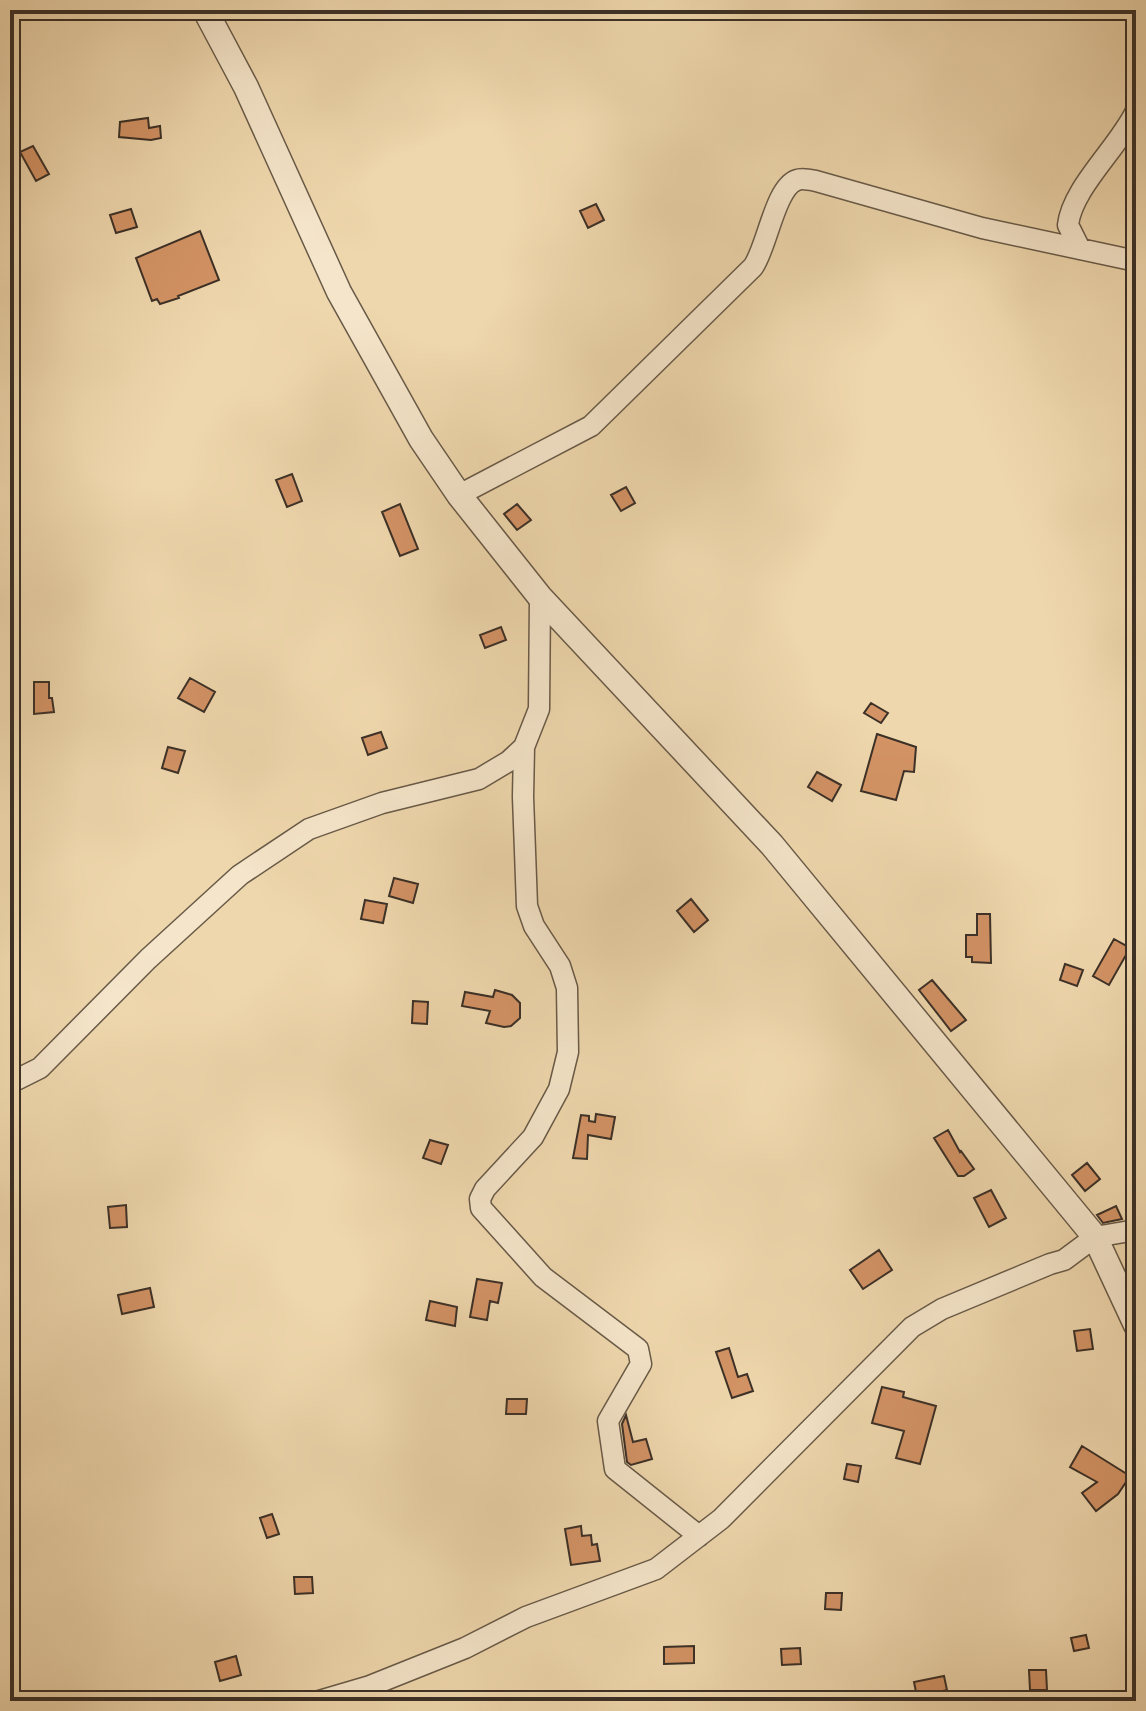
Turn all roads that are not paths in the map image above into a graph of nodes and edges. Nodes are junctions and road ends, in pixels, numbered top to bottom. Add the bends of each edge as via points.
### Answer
1 (205, 10) edge
2 (1136, 111) edge
3 (1080, 249) junction
4 (1136, 261) edge
5 (459, 495) junction
6 (540, 597) junction
7 (524, 747) junction
8 (10, 1083) edge
9 (1136, 1230) edge
10 (1095, 1237) junction
11 (1136, 1325) edge
12 (699, 1536) junction
13 (319, 1701) edge

1 - 5 street via 339,292 421,439
2 - 3 street via 1076,199 1068,225
3 - 4 street
3 - 5 street via 797,180 785,189 753,267 591,426
5 - 6 street
6 - 7 street via 539,709
6 - 10 street via 772,845
7 - 8 street via 479,779 382,803 309,829 240,875 40,1068
7 - 12 street via 527,906 567,988 568,1052 559,1089 533,1137 485,1189 481,1208 543,1277 638,1349 641,1364 608,1421 615,1469
9 - 10 street
10 - 11 street
10 - 12 street via 1064,1260 942,1309 912,1327
12 - 13 street via 656,1569 526,1617 370,1686

